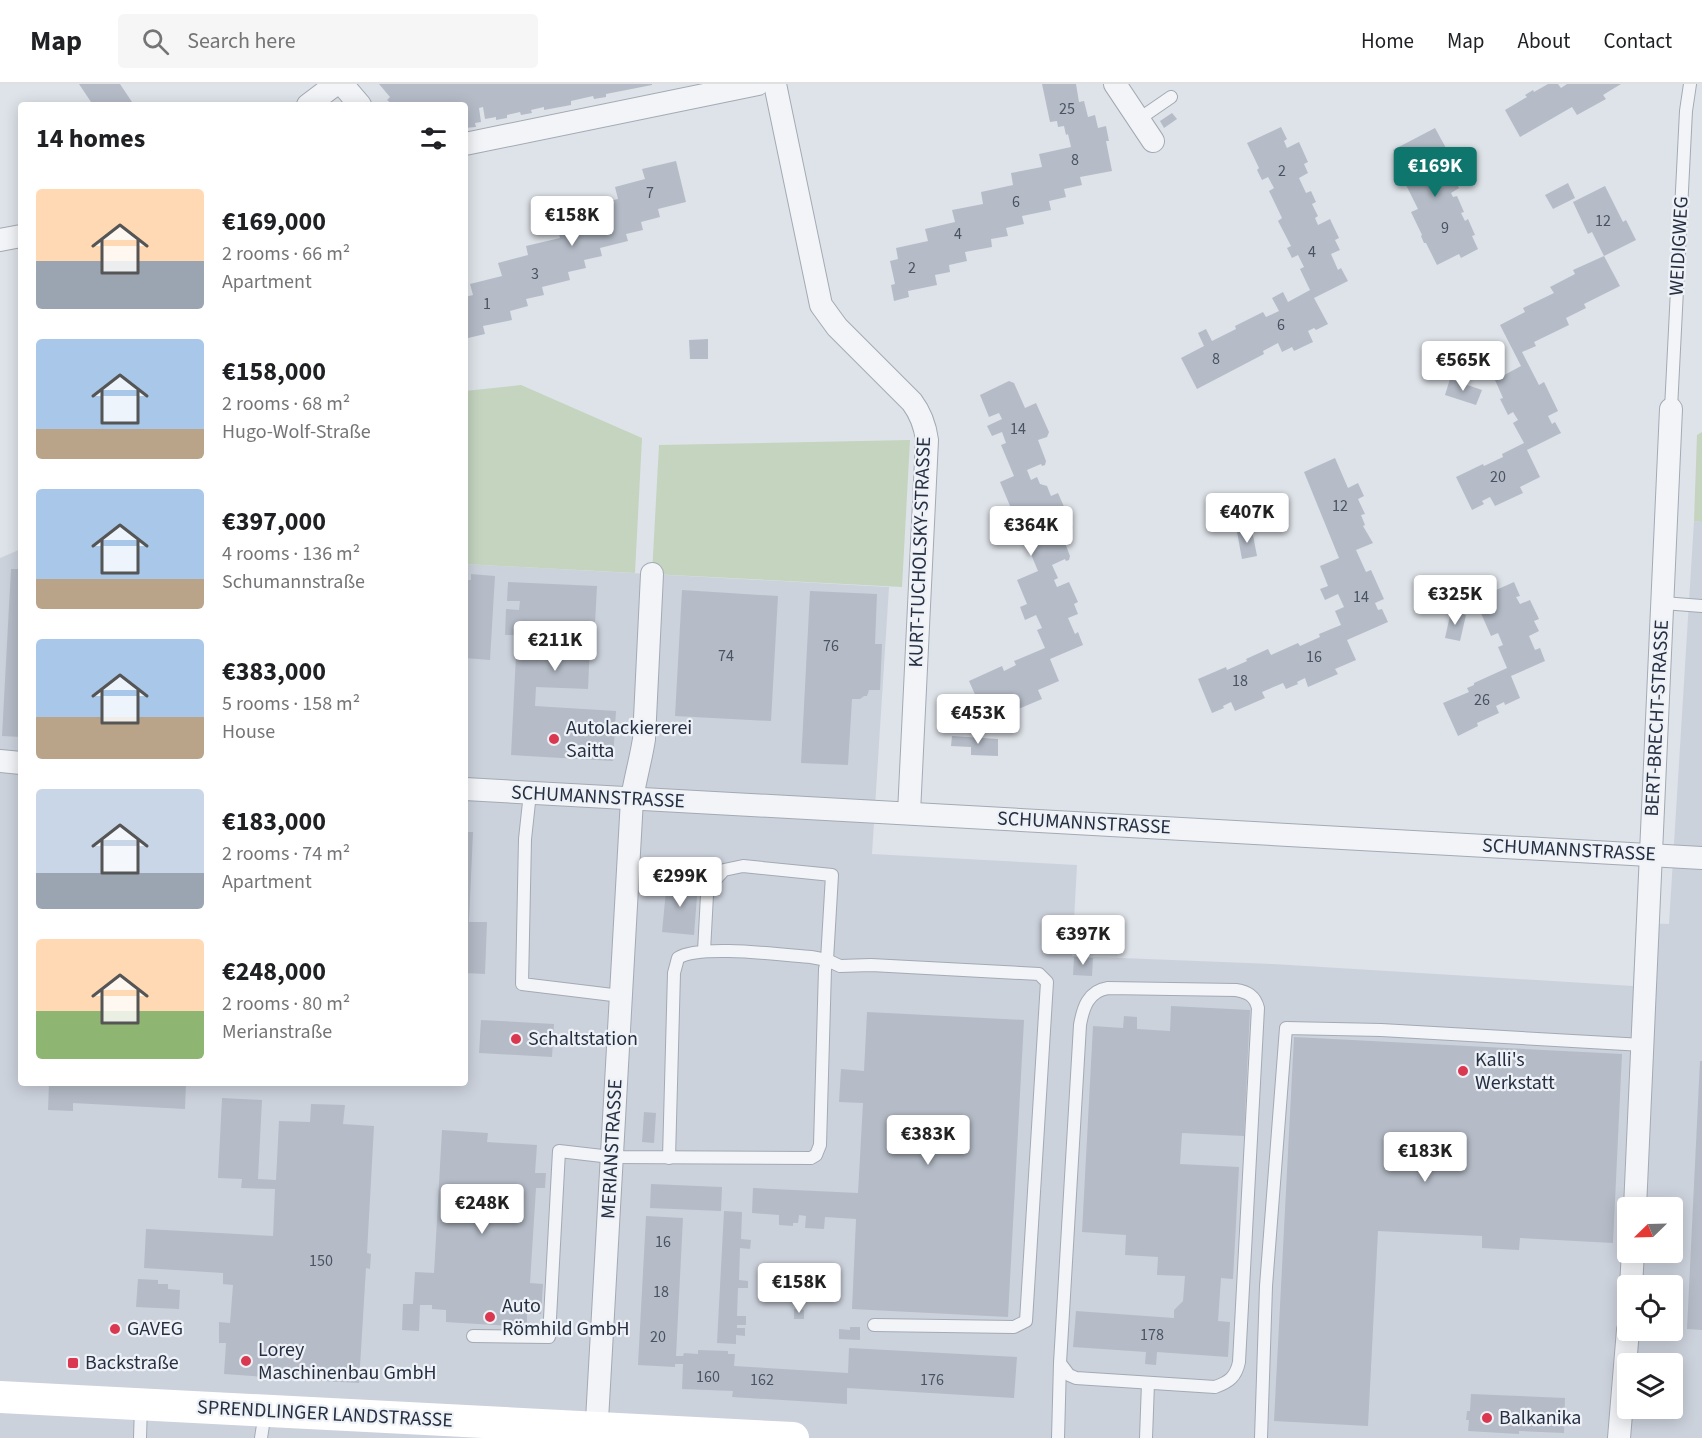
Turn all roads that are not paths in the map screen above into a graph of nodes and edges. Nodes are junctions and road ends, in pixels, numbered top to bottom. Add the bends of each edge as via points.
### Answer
1 (336, 84) edge
2 (342, 84) edge
3 (758, 84) edge
4 (775, 84) edge
5 (1115, 84) edge
6 (1690, 84) edge
7 (1170, 97) dead end
8 (312, 102) edge
9 (357, 102) edge
10 (1138, 119) junction
11 (1153, 141) dead end
12 (468, 143) edge
13 (18, 237) edge
14 (0, 240) edge
15 (1671, 409) joint
16 (652, 574) dead end
17 (1663, 603) junction
18 (1702, 606) edge
19 (0, 761) edge
20 (18, 763) edge
21 (468, 789) edge
22 (530, 793) junction
23 (632, 799) junction
24 (909, 813) junction
25 (1651, 854) junction
26 (1702, 858) edge
27 (704, 951) junction
28 (827, 960) junction
29 (621, 996) junction
30 (1643, 1045) junction
31 (611, 1157) junction
32 (669, 1158) junction
33 (1636, 1197) edge
34 (874, 1325) dead end
35 (473, 1336) dead end
36 (1627, 1341) edge
37 (1060, 1364) junction
38 (1148, 1383) junction
39 (0, 1397) edge
40 (141, 1404) junction
41 (263, 1424) edge
42 (596, 1433) edge
43 (140, 1438) edge
44 (793, 1438) edge
45 (1058, 1438) edge
46 (1146, 1438) edge
47 (1261, 1438) edge
48 (1619, 1438) edge

1 - 8 street
2 - 9 street
3 - 12 street
4 - 24 street, KURT-TUCHOLSKY-STRASSE via 821,305 837,327 912,402 925,427
5 - 10 street
6 - 15 lane, WEIDIGWEG
7 - 10 lane
10 - 11 street
13 - 14 street
15 - 17 street, BERT-BRECHT-STRASSE
16 - 23 street, MERIANSTRASSE via 644,739
17 - 18 lane
17 - 25 street, BERT-BRECHT-STRASSE
19 - 20 street
21 - 22 street, SCHUMANNSTRASSE
22 - 23 street, SCHUMANNSTRASSE
22 - 29 lane via 525,839 522,984
23 - 24 street, SCHUMANNSTRASSE
23 - 29 street, MERIANSTRASSE
24 - 25 street, SCHUMANNSTRASSE
25 - 26 street, SCHUMANNSTRASSE
25 - 30 street, BERT-BRECHT-STRASSE
27 - 28 lane
27 - 28 lane via 707,896 724,870 743,866 832,875
27 - 32 lane via 685,953 678,958 674,972
28 - 32 lane via 820,1145 816,1155
28 - 34 lane via 840,966 1040,974 1047,982 1026,1321 1014,1327
29 - 31 street, MERIANSTRASSE
30 - 33 street, BERT-BRECHT-STRASSE
30 - 47 lane via 1381,1030 1286,1029 1266,1286
31 - 32 lane
31 - 35 lane via 560,1151 549,1337
31 - 42 street, MERIANSTRASSE
36 - 48 street
37 - 38 lane via 1076,1378
37 - 38 lane via 1082,1011 1099,989 1236,990 1256,1000 1259,1020 1237,1369 1233,1378 1215,1387
37 - 45 lane
38 - 46 lane
39 - 40 main road, SPRENDLINGER LANDSTRASSE
40 - 41 main road, SPRENDLINGER LANDSTRASSE
40 - 43 lane
41 - 42 main road, SPRENDLINGER LANDSTRASSE via 428,1424
42 - 44 main road, SPRENDLINGER LANDSTRASSE

